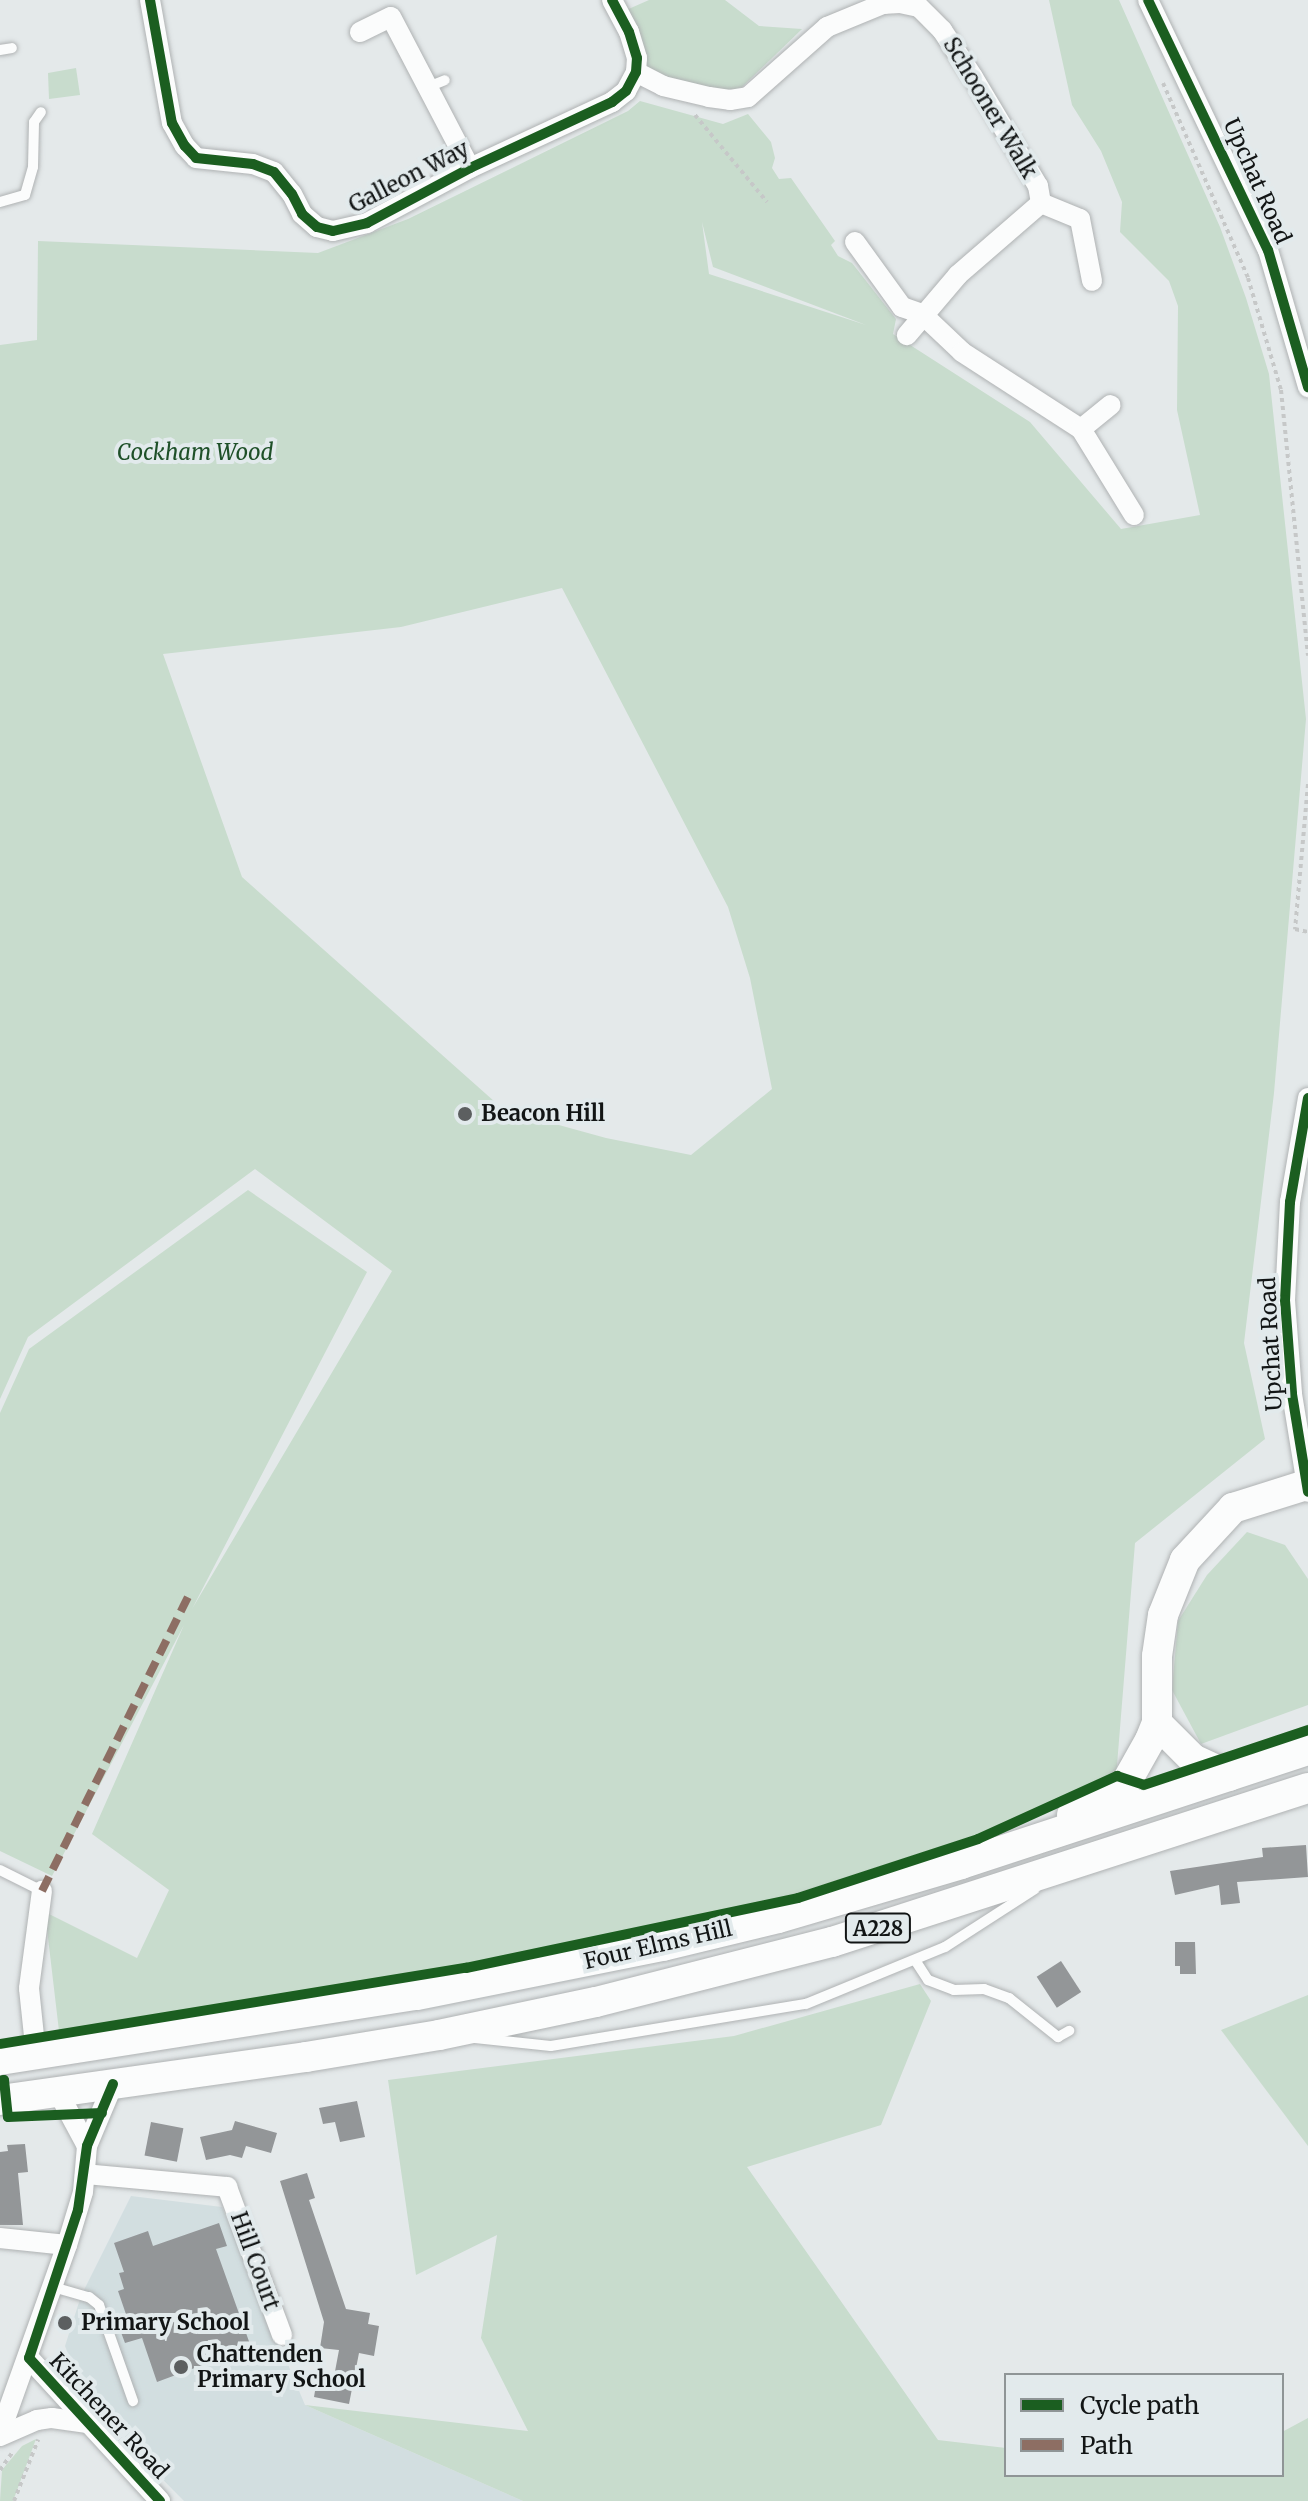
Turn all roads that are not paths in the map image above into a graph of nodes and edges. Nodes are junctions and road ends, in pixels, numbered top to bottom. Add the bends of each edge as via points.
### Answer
1 (150, 0) edge
2 (612, 0) edge
3 (1148, 0) edge
4 (360, 32) dead end
5 (12, 48) dead end
6 (0, 50) edge
7 (636, 72) junction
8 (41, 112) dead end
9 (470, 168) junction
10 (0, 202) edge
11 (1041, 203) junction
12 (855, 242) dead end
13 (1092, 281) dead end
14 (922, 314) junction
15 (907, 335) dead end
16 (1308, 387) edge
17 (1111, 405) dead end
18 (1081, 429) junction
19 (1134, 515) dead end
20 (1308, 1098) edge
21 (1307, 1489) edge
22 (1157, 1723) junction
23 (1308, 1750) edge
24 (1229, 1776) junction
25 (1308, 1788) edge
26 (1011, 1848) junction
27 (1071, 1866) junction
28 (0, 1870) edge
29 (42, 1891) joint
30 (915, 1960) junction
31 (1069, 2031) dead end
32 (439, 2035) junction
33 (36, 2055) junction
34 (0, 2060) edge
35 (113, 2084) junction
36 (58, 2092) junction
37 (0, 2100) edge
38 (87, 2146) junction
39 (85, 2174) junction
40 (0, 2238) edge
41 (67, 2245) junction
42 (53, 2287) junction
43 (282, 2335) dead end
44 (29, 2358) junction
45 (133, 2401) dead end
46 (86, 2423) junction
47 (0, 2435) edge
48 (160, 2501) edge

1 - 9 street, Galleon Way via 172,123 185,146 196,158 253,164 274,172 317,227 350,230
2 - 7 street via 629,32
3 - 16 street, Upchat Road via 1268,250
4 - 9 street via 391,17 436,84
5 - 6 lane
7 - 9 street, Galleon Way via 626,91 612,102
7 - 11 street, Schooner Walk via 694,93 730,100 748,97 827,27 883,4 919,7 942,30 973,77 1038,186
8 - 10 lane via 34,122 33,167 25,195
11 - 13 street, Schooner Walk via 1080,219
11 - 14 street, Schooner Walk
12 - 14 street via 902,307
14 - 15 street, Schooner Walk
14 - 18 street via 962,352
17 - 18 street
18 - 19 street
20 - 21 street, Upchat Road via 1290,1202 1285,1300
21 - 22 main road via 1233,1508 1185,1560 1163,1615
22 - 24 main road via 1193,1759
22 - 26 main road via 1136,1769 1114,1793
23 - 24 main road, Four Elms Hill / A228
24 - 26 main road, Four Elms Hill / A228
25 - 27 main road, Four Elms Hill / A228
26 - 33 main road, Four Elms Hill / A228 via 778,1918 663,1946 417,1995
27 - 30 lane via 945,1947
27 - 32 main road, Four Elms Hill / A228 via 832,1942 596,2002
28 - 29 lane
29 - 33 street via 29,1988
30 - 31 lane via 928,1980 954,1990 984,1989 1009,1998 1058,2037
30 - 32 lane via 806,2004 551,2046
32 - 35 main road, Four Elms Hill / A228
33 - 34 main road, A228
35 - 36 main road, A228
35 - 38 street
36 - 37 main road, A228
36 - 38 street
38 - 39 street
39 - 41 street
39 - 43 street, Hill Court via 227,2187
40 - 41 street
41 - 42 street
42 - 44 street
42 - 45 lane via 99,2305
44 - 46 street, Kitchener Road
44 - 47 street
46 - 47 street via 37,2420
46 - 48 street, Kitchener Road

